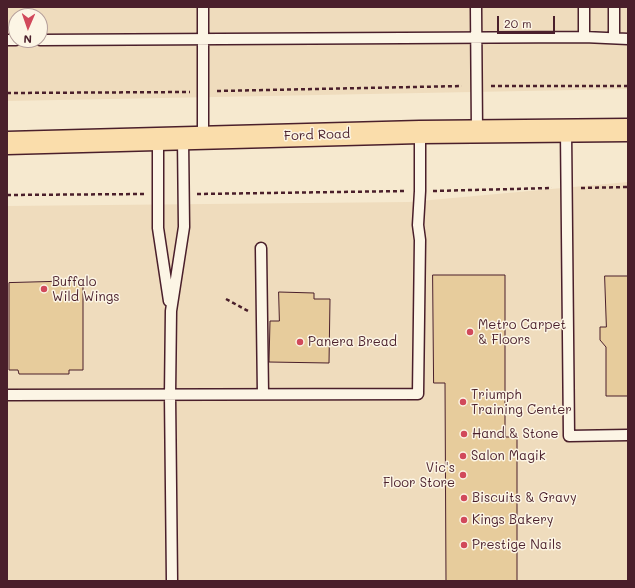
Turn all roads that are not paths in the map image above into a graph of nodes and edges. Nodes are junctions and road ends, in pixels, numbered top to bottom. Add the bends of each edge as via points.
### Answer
1 (202, 7) edge
2 (476, 7) edge
3 (584, 7) edge
4 (614, 7) edge
5 (584, 36) junction
6 (477, 37) junction
7 (614, 38) junction
8 (628, 39) edge
9 (48, 40) edge
10 (203, 40) junction
11 (566, 130) junction
12 (628, 130) edge
13 (420, 132) junction
14 (477, 132) junction
15 (193, 139) junction
16 (158, 140) junction
17 (7, 143) edge
18 (261, 248) dead end
19 (171, 311) junction
20 (263, 394) junction
21 (7, 395) edge
22 (170, 395) junction
23 (628, 435) edge
24 (172, 581) edge

1 - 10 lane
2 - 6 lane
3 - 5 lane
4 - 7 lane
5 - 6 lane
5 - 7 lane
6 - 10 lane
6 - 14 lane
7 - 8 lane
9 - 10 lane
10 - 15 lane via 203,92
11 - 12 main road, Ford Road
11 - 14 main road, Ford Road
11 - 23 lane via 569,436
13 - 14 main road, Ford Road
13 - 15 main road, Ford Road
13 - 20 lane via 418,394
15 - 16 main road, Ford Road
15 - 19 lane via 184,227
16 - 17 main road, Ford Road
16 - 19 lane via 158,228
18 - 20 lane
19 - 22 lane
20 - 22 lane
21 - 22 lane
22 - 24 lane

